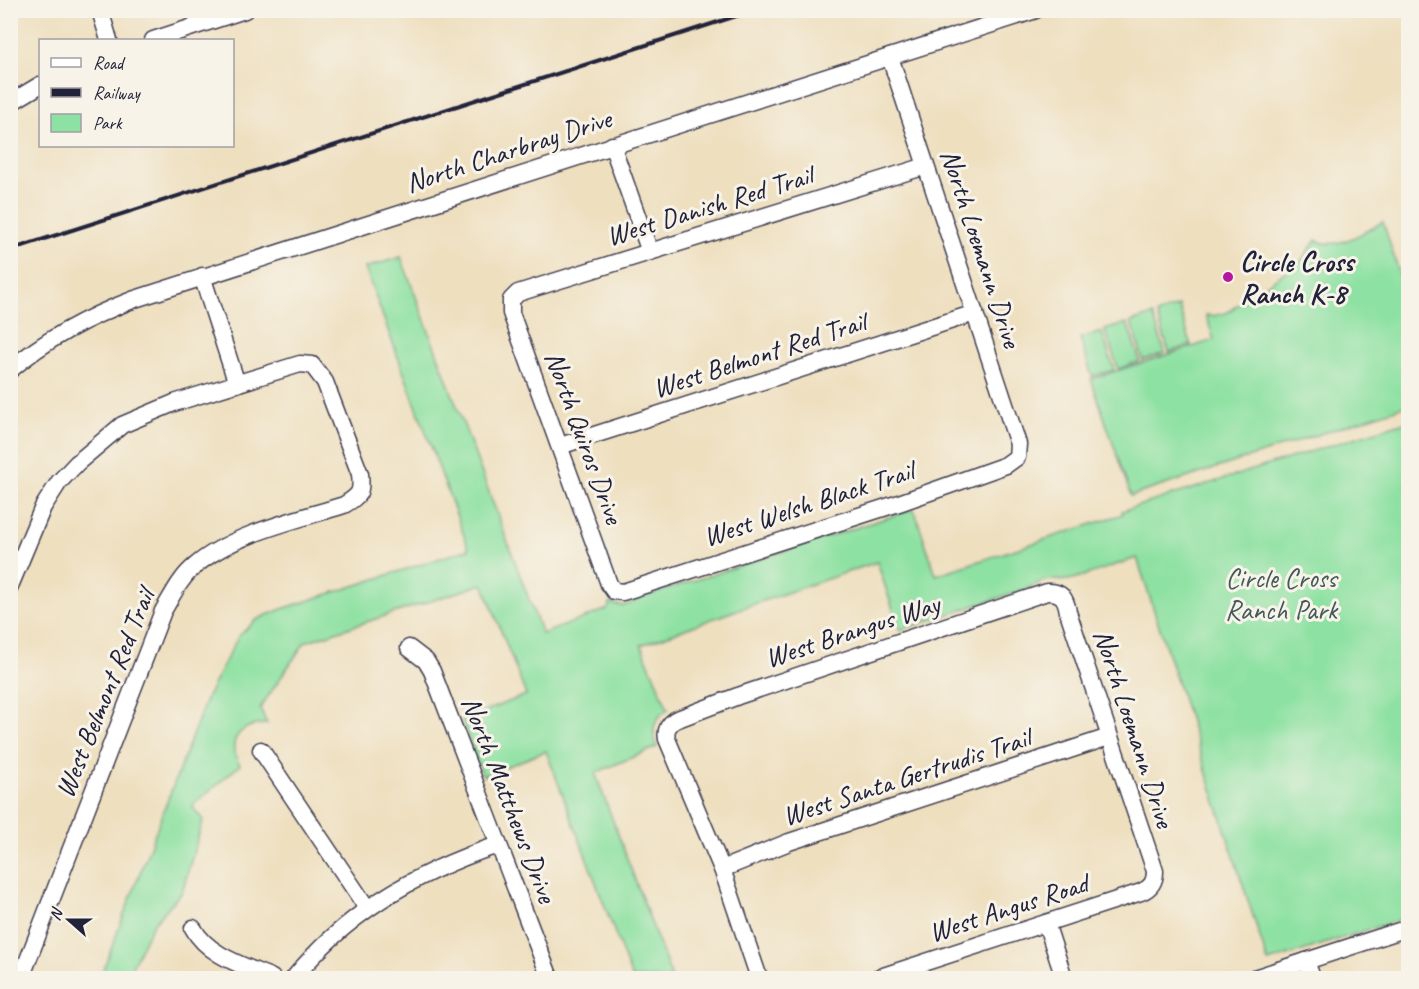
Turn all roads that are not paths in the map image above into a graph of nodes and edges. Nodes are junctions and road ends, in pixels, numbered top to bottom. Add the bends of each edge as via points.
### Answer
1 (100, 10) edge
2 (245, 10) edge
3 (1036, 10) edge
4 (109, 39) edge
5 (156, 39) edge
6 (890, 57) junction
7 (39, 86) edge
8 (10, 103) edge
9 (612, 145) junction
10 (926, 166) junction
11 (650, 252) junction
12 (202, 276) junction
13 (511, 300) joint
14 (975, 313) junction
15 (10, 370) edge
16 (237, 384) junction
17 (560, 446) junction
18 (1017, 457) joint
19 (10, 586) edge
20 (614, 591) joint
21 (1058, 594) joint
22 (409, 648) dead end
23 (1109, 737) junction
24 (261, 750) dead end
25 (498, 845) junction
26 (722, 869) junction
27 (1153, 883) joint
28 (367, 908) junction
29 (1046, 923) junction
30 (193, 928) dead end
31 (1408, 928) edge
32 (1306, 961) junction
33 (21, 978) edge
34 (272, 978) edge
35 (294, 978) edge
36 (550, 978) edge
37 (759, 978) edge
38 (877, 978) edge
39 (1064, 978) edge
40 (1254, 978) edge
41 (1312, 978) edge

1 - 4 street
2 - 5 street
3 - 6 street, North Charbray Drive
6 - 9 street, North Charbray Drive
6 - 10 street, North Loemann Drive
7 - 8 street
9 - 11 street
9 - 12 street, North Charbray Drive
10 - 11 street, West Danish Red Trail
10 - 14 street, North Loemann Drive
11 - 13 street, West Danish Red Trail via 518,293
12 - 15 street, North Charbray Drive via 97,313
12 - 16 street
13 - 17 street, North Quiros Drive via 511,313
14 - 17 street, West Belmont Red Trail
14 - 18 street, North Loemann Drive via 1018,444
16 - 19 street via 174,403 122,425 77,463 43,507
16 - 33 street, West Belmont Red Trail via 300,364 312,364 325,382 360,474 361,487 357,496 344,505 235,541 193,567 176,588 163,611
17 - 20 street, North Quiros Drive
18 - 20 street, West Welsh Black Trail via 1006,465 898,503 623,592
21 - 23 street, North Loemann Drive via 1066,601
21 - 26 street, West Brangus Way via 1047,592 675,720 667,729 667,739
22 - 25 street, North Matthews Drive via 432,671
23 - 26 street, West Santa Gertrudis Trail via 789,842
23 - 27 street, North Loemann Drive via 1155,871
24 - 28 street
25 - 28 street via 420,876
25 - 36 street, North Matthews Drive
26 - 37 street
27 - 29 street, West Angus Road via 1141,892
28 - 35 street via 334,935
29 - 38 street, West Angus Road
29 - 39 street
30 - 34 street via 215,952
31 - 32 street
32 - 40 street
32 - 41 street

